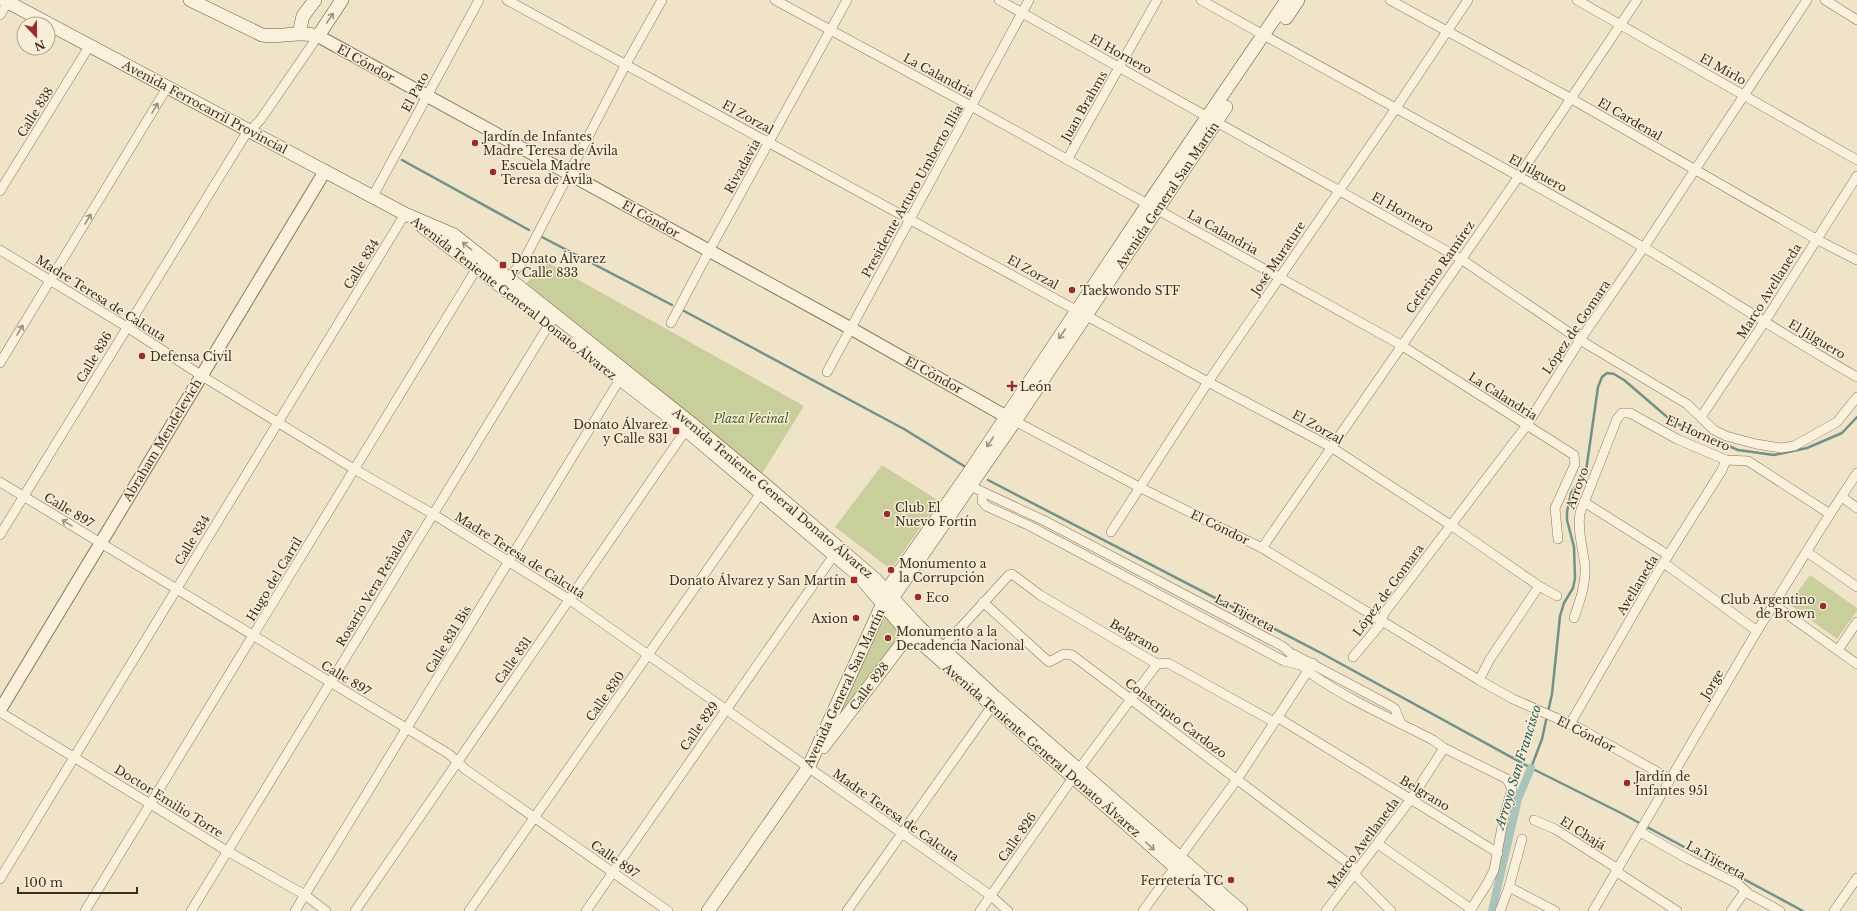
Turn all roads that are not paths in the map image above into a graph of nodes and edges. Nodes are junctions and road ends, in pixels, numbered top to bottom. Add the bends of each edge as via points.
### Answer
1 (190, 0) edge
2 (315, 0) edge
3 (342, 0) edge
4 (479, 0) edge
5 (507, 0) edge
6 (662, 0) edge
7 (775, 0) edge
8 (847, 0) edge
9 (1000, 0) edge
10 (1029, 0) edge
11 (1157, 0) edge
12 (1201, 0) edge
13 (1287, 0) edge
14 (1298, 0) edge
15 (1390, 0) edge
16 (1468, 0) edge
17 (1577, 0) edge
18 (1637, 0) edge
19 (1806, 0) edge
20 (1825, 0) edge
21 (6, 1) edge
22 (1022, 12) junction
23 (0, 16) edge
24 (1857, 20) edge
25 (1621, 25) junction
26 (830, 30) junction
27 (1446, 31) junction
28 (299, 34) junction
29 (318, 36) junction
30 (1268, 37) junction
31 (90, 45) junction
32 (626, 64) junction
33 (1120, 67) junction
34 (168, 86) junction
35 (1744, 94) junction
36 (426, 96) junction
37 (1570, 98) junction
38 (971, 106) junction
39 (1396, 108) junction
40 (1212, 118) junction
41 (250, 131) junction
42 (769, 142) junction
43 (1067, 160) junction
44 (1857, 160) edge
45 (1694, 170) junction
46 (325, 171) junction
47 (568, 174) junction
48 (1519, 176) junction
49 (1857, 176) edge
50 (1339, 190) junction
51 (0, 191) edge
52 (373, 196) junction
53 (1153, 207) junction
54 (405, 214) junction
55 (910, 219) junction
56 (1816, 239) junction
57 (1644, 247) junction
58 (0, 250) edge
59 (709, 251) junction
60 (1461, 258) junction
61 (1857, 260) edge
62 (480, 263) junction
63 (1279, 277) junction
64 (508, 279) junction
65 (51, 281) junction
66 (1082, 313) junction
67 (552, 320) junction
68 (1765, 321) junction
69 (671, 323) dead end
70 (127, 327) junction
71 (850, 328) junction
72 (1580, 340) junction
73 (1401, 345) junction
74 (0, 364) edge
75 (827, 372) dead end
76 (202, 376) junction
77 (1857, 377) edge
78 (620, 379) junction
79 (1208, 382) junction
80 (1857, 397) edge
81 (1618, 416) joint
82 (1701, 417) junction
83 (1011, 419) junction
84 (278, 421) junction
85 (1526, 425) junction
86 (689, 427) junction
87 (1331, 447) junction
88 (1726, 460) junction
89 (354, 469) junction
90 (1857, 473) edge
91 (0, 482) edge
92 (972, 487) junction
93 (1140, 487) junction
94 (761, 493) junction
95 (23, 497) junction
96 (1842, 497) junction
97 (1584, 502) junction
98 (1857, 508) edge
99 (432, 514) junction
100 (1830, 514) junction
101 (1040, 519) junction
102 (1452, 526) junction
103 (1040, 531) junction
104 (1111, 532) dead end
105 (0, 535) edge
106 (1558, 539) dead end
107 (100, 543) junction
108 (1262, 548) junction
109 (1807, 552) junction
110 (834, 555) junction
111 (1666, 559) junction
112 (1121, 561) junction
113 (509, 562) junction
114 (1114, 571) junction
115 (1539, 586) junction
116 (1857, 587) edge
117 (177, 589) junction
118 (1557, 596) dead end
119 (888, 597) junction
120 (570, 600) junction
121 (984, 602) junction
122 (1774, 605) junction
123 (1574, 618) dead end
124 (1381, 620) junction
125 (1857, 622) edge
126 (914, 630) junction
127 (1757, 631) junction
128 (254, 636) junction
129 (942, 648) junction
130 (1838, 650) junction
131 (648, 655) junction
132 (1353, 657) dead end
133 (1157, 664) junction
134 (1857, 664) edge
135 (1307, 667) junction
136 (1479, 680) junction
137 (330, 683) junction
138 (1130, 699) junction
139 (992, 706) junction
140 (725, 710) junction
141 (0, 711) edge
142 (1275, 720) junction
143 (1570, 724) junction
144 (407, 728) junction
145 (1444, 748) junction
146 (74, 756) junction
147 (457, 760) junction
148 (808, 768) junction
149 (1076, 773) junction
150 (1238, 778) junction
151 (1670, 779) junction
152 (1411, 799) junction
153 (152, 804) junction
154 (535, 817) junction
155 (1534, 820) dead end
156 (1642, 827) junction
157 (901, 832) junction
158 (1522, 840) dead end
159 (1378, 844) junction
160 (227, 851) junction
161 (1498, 853) junction
162 (1177, 862) junction
163 (1617, 870) junction
164 (613, 872) junction
165 (1356, 872) junction
166 (1857, 878) edge
167 (0, 879) edge
168 (1509, 887) junction
169 (1745, 891) junction
170 (305, 895) junction
171 (990, 896) junction
172 (1470, 910) edge
173 (85, 911) edge
174 (191, 911) edge
175 (295, 911) edge
176 (326, 911) edge
177 (355, 911) edge
178 (468, 911) edge
179 (586, 911) edge
180 (668, 911) edge
181 (708, 911) edge
182 (847, 911) edge
183 (980, 911) edge
184 (1008, 911) edge
185 (1143, 911) edge
186 (1225, 911) edge
187 (1241, 911) edge
188 (1326, 911) edge
189 (1391, 911) edge
190 (1500, 911) edge
191 (1555, 911) edge
192 (1592, 911) edge
193 (1677, 911) edge
194 (1731, 911) edge
195 (1780, 911) edge
196 (1834, 911) edge

1 - 28 main road, El Cóndor via 262,35
2 - 28 main road via 300,22
29 -> 3 main road
4 - 36 street, El Pato
5 - 32 street, El Zorzal
6 - 32 street
7 - 26 street, La Calandria
8 - 26 street, Rivadavia
9 - 22 street, El Hornero
10 - 22 street, Presidente Arturo Umberto Illia
11 - 33 street, Juan Brahms
12 - 30 street, El Jilguero
13 - 30 main road, Avenida General San Martín
14 - 30 main road, Avenida General San Martín
15 - 27 street, El Cardenal
16 - 27 street, José Murature
17 - 25 street, El Mirlo
18 - 25 street, Ceferino Ramírez
19 - 35 street, López de Gomara
20 - 24 street
21 - 23 street
21 - 31 main road, Avenida Ferrocarril Provincial
22 - 33 street, El Hornero
22 - 38 street, Presidente Arturo Umberto Illia
25 - 35 street, El Mirlo
25 - 37 street, Ceferino Ramírez
26 - 38 street, La Calandria
26 - 42 street, Rivadavia
27 - 37 street, El Cardenal
27 - 39 street, José Murature
28 - 29 main road, El Cóndor
29 - 36 street, El Cóndor
29 - 41 street, Calle 836 via 261,120
30 - 39 street, El Jilguero
30 - 40 main road, Avenida General San Martín
31 - 34 main road, Avenida Ferrocarril Provincial
31 - 51 street, Calle 838
32 - 42 street, El Zorzal
32 - 47 street
33 - 40 street, El Hornero
33 - 43 street, Juan Brahms
34 - 41 main road, Avenida Ferrocarril Provincial
65 -> 34 street
35 - 44 street, El Mirlo
35 - 45 street, López de Gomara
36 - 47 street, El Cóndor
36 - 52 street, El Pato
37 - 45 street, El Cardenal
37 - 48 street, Ceferino Ramírez
38 - 43 street, La Calandria
38 - 55 street, Presidente Arturo Umberto Illia
39 - 48 street, El Jilguero
39 - 50 street, José Murature
40 - 50 street, El Hornero
40 - 53 main road, Avenida General San Martín
41 - 46 main road, Avenida Ferrocarril Provincial
41 - 70 street, Calle 836
42 - 55 street, El Zorzal
42 - 59 street, Rivadavia
43 - 53 street, La Calandria
45 - 56 street, El Cardenal
45 - 57 street, López de Gomara
46 - 52 main road, Avenida Ferrocarril Provincial
46 - 76 street, Abraham Mendelevich
47 - 59 street, El Cóndor
47 - 64 street via 525,258
48 - 57 street, El Jilguero
48 - 60 street, Ceferino Ramírez
49 - 56 street, Marco Avellaneda
50 - 60 street, El Hornero
50 - 63 street, José Murature
52 - 54 main road, Avenida Ferrocarril Provincial
53 - 63 street, La Calandria
53 - 66 main road, Avenida General San Martín
54 - 62 main road, Avenida Teniente General Donato Álvarez
54 - 84 street, Calle 834
55 - 66 street, El Zorzal
55 - 71 street, Presidente Arturo Umberto Illia
56 - 61 street, El Cardenal
56 - 68 street, Marco Avellaneda
57 - 68 street, El Jilguero
57 - 72 street, López de Gomara
58 - 65 street, Madre Teresa de Calcuta
59 - 69 street, Rivadavia
59 - 71 street, El Cóndor
60 - 72 street, El Hornero
60 - 73 street, Ceferino Ramírez
62 - 64 main road, Avenida Teniente General Donato Álvarez
62 - 67 main road, Avenida Teniente General Donato Álvarez
62 - 89 street, Hugo del Carril
63 - 73 street, La Calandria
63 - 79 street, José Murature
64 - 67 main road, Avenida Teniente General Donato Álvarez
65 - 70 street, Madre Teresa de Calcuta
74 -> 65 street
66 - 79 street, El Zorzal
66 - 83 main road, Avenida General San Martín
67 - 78 main road, Avenida Teniente General Donato Álvarez
67 - 86 main road, Avenida Teniente General Donato Álvarez
67 - 99 street, Rosario Vera Peñaloza
68 - 77 street, El Jilguero
68 - 82 street, Marco Avellaneda
70 - 76 street, Madre Teresa de Calcuta
70 - 95 street, Calle 836
71 - 75 street, Presidente Arturo Umberto Illia
71 - 83 street, El Cóndor
72 - 82 street, El Hornero via 1687,404
72 - 85 street, López de Gomara
73 - 85 street, La Calandria
73 - 87 street, Ceferino Ramírez
76 - 84 street, Madre Teresa de Calcuta
76 - 107 street, Abraham Mendelevich
78 - 86 main road, Avenida Teniente General Donato Álvarez
78 - 113 street, Calle 831 Bis
79 - 87 street, El Zorzal
79 - 93 street, José Murature
80 - 82 street, El Hornero via 1837,422 1788,448 1756,444 1726,436 1714,430
81 - 88 street, El Hornero via 1626,412
81 - 97 street, Arroyo
83 - 92 main road, Avenida General San Martín
83 - 93 street, El Cóndor
84 - 89 street, Madre Teresa de Calcuta
84 - 117 street, Calle 834
85 - 102 street, López de Gomara
85 - 106 street, La Calandria via 1576,458 1555,508
86 - 94 main road, Avenida Teniente General Donato Álvarez
86 - 119 main road, Avenida Teniente General Donato Álvarez
86 - 120 street, Calle 831
87 - 102 street, El Zorzal
87 - 108 street, Ceferino Ramírez
88 - 100 street, El Hornero via 1748,462
88 - 111 street, Avellaneda
89 - 99 street, Madre Teresa de Calcuta
89 - 128 street, Hugo del Carril
90 - 96 street, Jorge
91 - 95 street, Calle 897
92 - 101 street, La Tijereta
92 - 103 street via 986,506
92 - 119 main road, Avenida General San Martín
93 - 104 street, José Murature
93 - 108 street, El Cóndor
94 - 110 main road, Avenida Teniente General Donato Álvarez
94 - 131 street, Calle 830
95 - 105 street, Calle 836
107 -> 95 street, Calle 897
96 - 98 street
96 - 100 street, Jorge
97 - 111 street
97 - 123 street, Arroyo via 1579,526 1585,566 1584,584
99 - 113 street, Madre Teresa de Calcuta
99 - 137 street, Rosario Vera Peñaloza
100 - 109 street, Jorge
101 - 103 street
101 - 112 street, La Tijereta
102 - 115 street, El Zorzal
102 - 124 street, López de Gomara
103 - 114 street
107 - 117 street, Calle 897
107 - 141 street, Abraham Mendelevich
108 - 124 street, El Cóndor
109 - 116 street
109 - 122 street, Jorge
110 - 119 main road, Avenida Teniente General Donato Álvarez
110 - 140 street, Calle 829
111 - 127 street
111 - 143 street, Avellaneda
112 - 114 street
112 - 135 street, La Tijereta via 1282,646
113 - 120 street, Madre Teresa de Calcuta
113 - 144 street, Calle 831 Bis
114 - 135 street via 1284,661
115 - 118 street, El Zorzal
115 - 136 street
117 - 128 street, Calle 897
117 - 146 street, Calle 834
119 - 126 main road, Avenida Teniente General Donato Álvarez
119 - 148 main road, Avenida General San Martín
120 - 131 street, Madre Teresa de Calcuta
120 - 147 street, Calle 831
121 - 129 street
121 - 133 street, Belgrano via 1009,575 1015,576 1040,595
121 - 138 street, Conscripto Cardozo via 1049,662 1064,654 1072,655
122 - 127 street, Jorge
122 - 130 street
124 - 132 street, López de Gomara
124 - 136 street, El Cóndor
125 - 130 street
126 - 129 main road, Avenida Teniente General Donato Álvarez
126 - 139 main road, Avenida Teniente General Donato Álvarez
126 - 148 main road, Calle 828
127 - 151 street, Jorge
128 - 137 street, Calle 897
128 - 153 street, Hugo del Carril
129 - 149 main road, Avenida Teniente General Donato Álvarez
130 - 134 street
131 - 140 street, Madre Teresa de Calcuta
131 - 154 street, Calle 830
133 - 138 street
133 - 142 street, Belgrano via 1168,663
135 - 142 street
135 - 145 street via 1396,709 1401,724
136 - 143 street, El Cóndor via 1533,709
137 - 144 street, Calle 897
137 - 160 street, Rosario Vera Peñaloza
138 - 149 street
138 - 150 street, Conscripto Cardozo
139 - 149 main road, Avenida Teniente General Donato Álvarez
139 - 157 street
140 - 148 street, Madre Teresa de Calcuta
140 - 164 street, Calle 829
141 - 146 street, Doctor Emilio Torre
142 - 150 street
142 - 152 street, Belgrano
143 - 151 street, El Cóndor
144 - 147 street, Calle 897
144 - 170 street, Calle 831 Bis
145 - 152 street, Marco Avellaneda
145 - 161 street via 1507,779 1512,789 1504,816
146 - 153 street, Doctor Emilio Torre
146 - 167 street, Calle 834
147 - 154 street, Calle 897 via 465,769
147 - 177 street, Calle 831
148 - 157 street, Madre Teresa de Calcuta
148 - 181 main road, Avenida General San Martín
149 - 162 main road, Avenida Teniente General Donato Álvarez
149 - 171 street, Calle 826
150 - 162 street
150 - 165 street, Conscripto Cardozo
151 - 156 street, Jorge
152 - 159 street, Marco Avellaneda
152 - 161 street, Belgrano
153 - 160 street, Doctor Emilio Torre
153 - 173 street, Hugo del Carril
154 - 164 street, Calle 897
154 - 178 street, Calle 830
155 - 163 street, El Chajá via 1555,829
156 - 163 street, Jorge
156 - 169 street, La Tijereta via 1688,859 1738,884
157 - 171 street, Madre Teresa de Calcuta
157 - 182 street
158 - 168 street
159 - 165 street, Marco Avellaneda
159 - 172 street
160 - 170 street, Doctor Emilio Torre
160 - 174 street, Rosario Vera Peñaloza
161 - 172 street via 1492,877
162 - 185 street
162 - 186 main road, Avenida Teniente General Donato Álvarez
162 - 187 main road, Avenida Teniente General Donato Álvarez
163 - 192 street, Jorge
163 - 193 street, El Chajá
164 - 179 street, Calle 829
164 - 180 street, Calle 897
165 - 188 street, Marco Avellaneda
165 - 189 street, Conscripto Cardozo
166 - 196 street
168 - 190 street
168 - 191 street
169 - 194 street
169 - 195 street, La Tijereta
170 - 175 street, Calle 831 Bis
170 - 176 street, Doctor Emilio Torre
171 - 183 street, Calle 826
171 - 184 street, Madre Teresa de Calcuta

